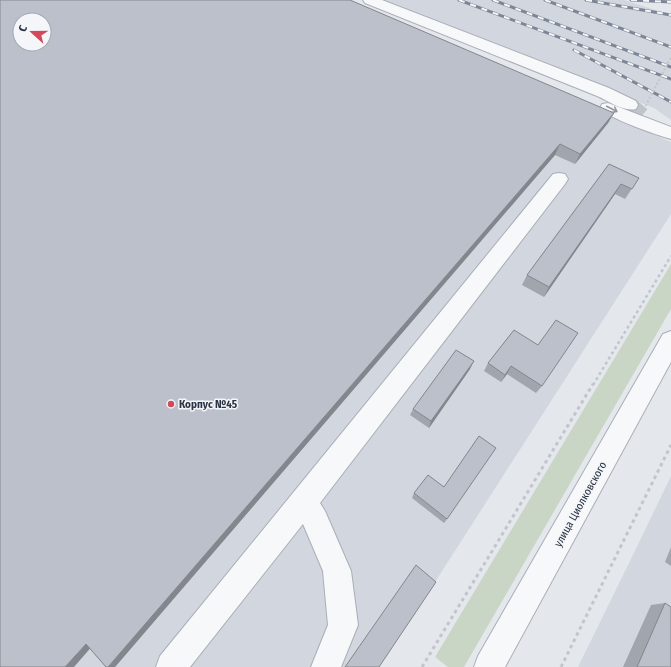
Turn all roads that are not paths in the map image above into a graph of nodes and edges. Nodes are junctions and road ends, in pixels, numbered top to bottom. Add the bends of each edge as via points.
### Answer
1 (370, 0) edge
2 (529, 64) junction
3 (671, 132) edge
4 (559, 179) dead end
5 (671, 341) edge
6 (304, 502) junction
7 (171, 667) edge
8 (326, 667) edge
9 (489, 667) edge

1 - 2 street
2 -> 3 street via 623,115
2 - 3 street via 603,92
4 - 6 street
5 - 9 street, улица Циолковского
6 - 7 street
6 - 8 street via 316,520 336,571 343,625

